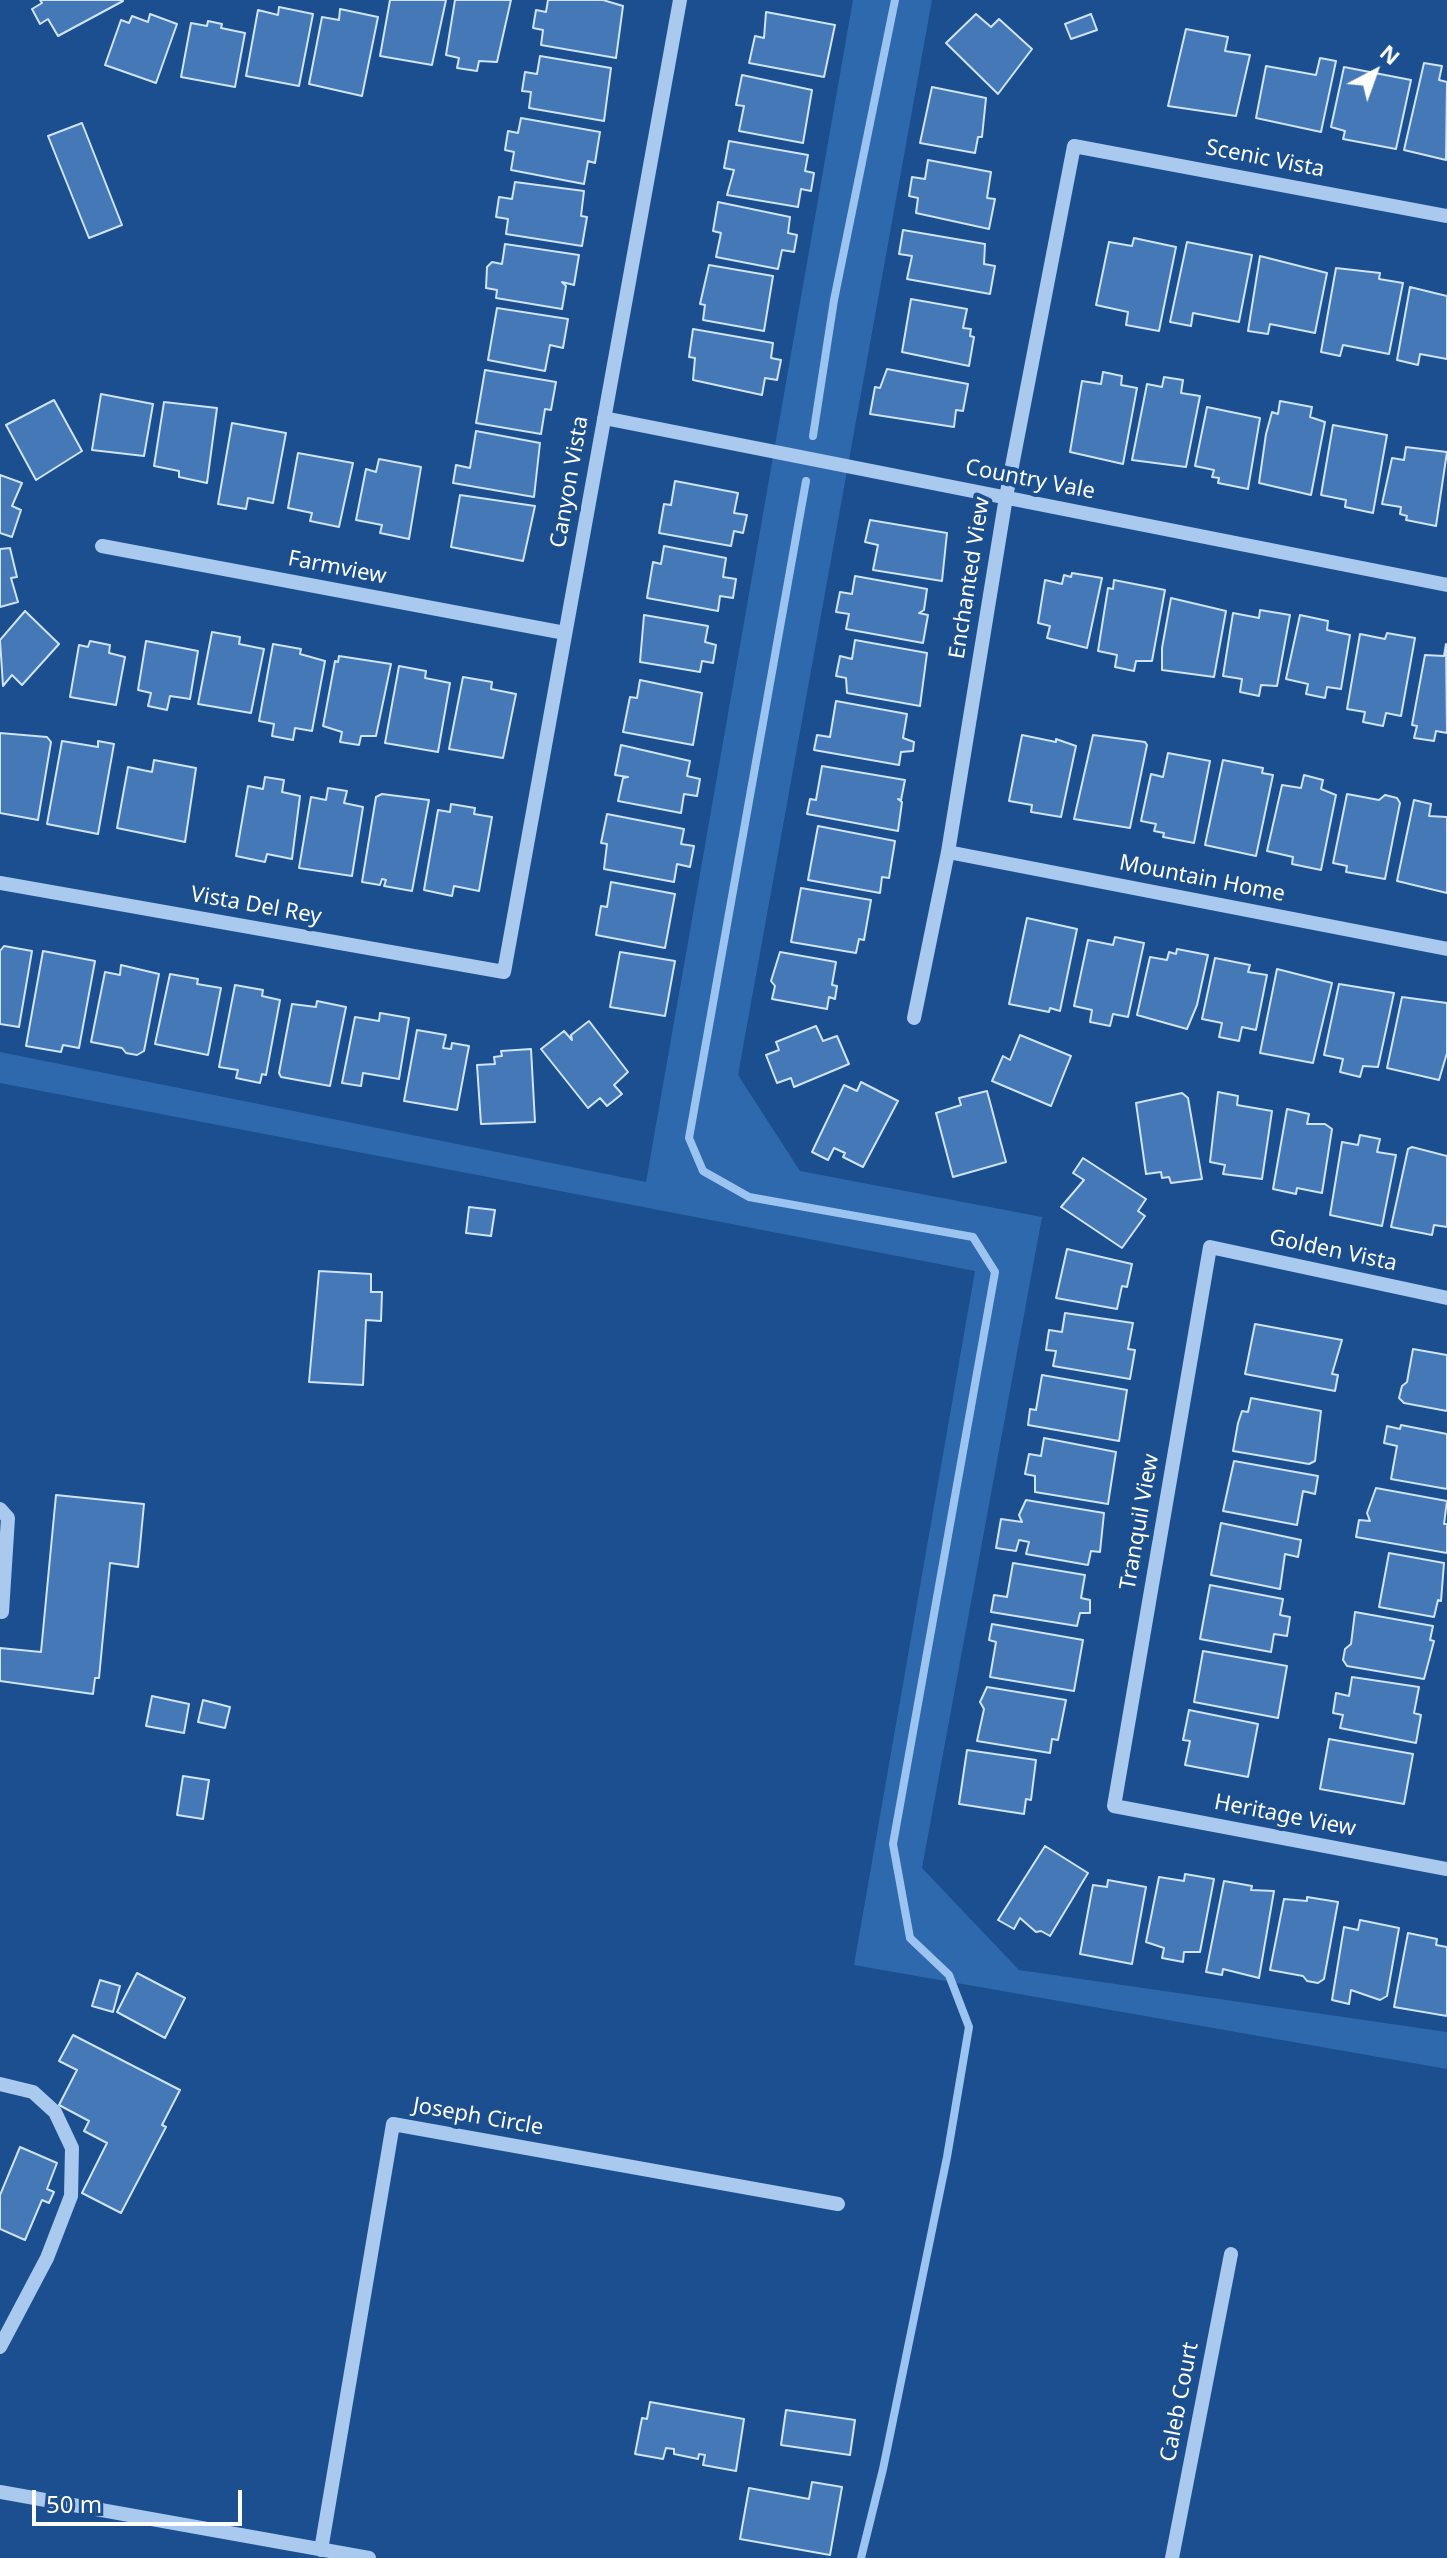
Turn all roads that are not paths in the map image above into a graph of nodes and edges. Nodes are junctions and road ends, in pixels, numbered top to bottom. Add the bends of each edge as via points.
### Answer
1 (680, 0) edge
2 (1074, 146) joint
3 (1447, 216) edge
4 (604, 418) junction
5 (1006, 497) junction
6 (102, 546) dead end
7 (1447, 585) edge
8 (565, 633) junction
9 (948, 852) junction
10 (0, 883) edge
11 (1447, 949) edge
12 (504, 972) joint
13 (914, 1018) dead end
14 (1210, 1247) joint
15 (1447, 1298) edge
16 (0, 1509) edge
17 (2, 1612) dead end
18 (1114, 1806) joint
19 (1447, 1869) edge
20 (0, 2084) edge
21 (838, 2204) dead end
22 (1231, 2254) dead end
23 (0, 2347) edge
24 (0, 2492) edge
25 (321, 2550) junction
26 (369, 2558) edge
27 (1172, 2558) edge

1 - 4 street, Canyon Vista
2 - 3 street, Scenic Vista
2 - 5 street, Enchanted View
4 - 5 street, Country Vale
4 - 8 street, Canyon Vista
5 - 7 street, Country Vale
5 - 9 street, Enchanted View
6 - 8 street, Farmview
8 - 12 street, Canyon Vista
9 - 11 street, Mountain Home
9 - 13 street, Enchanted View
10 - 12 street, Vista Del Rey
14 - 15 street, Golden Vista
14 - 18 street, Tranquil View
16 - 17 street via 8,1518
18 - 19 street, Heritage View
20 - 23 street via 33,2092 55,2112 72,2148 71,2196 47,2258
21 - 25 street, Joseph Circle via 393,2124
22 - 27 street, Caleb Court
24 - 25 street
25 - 26 street

